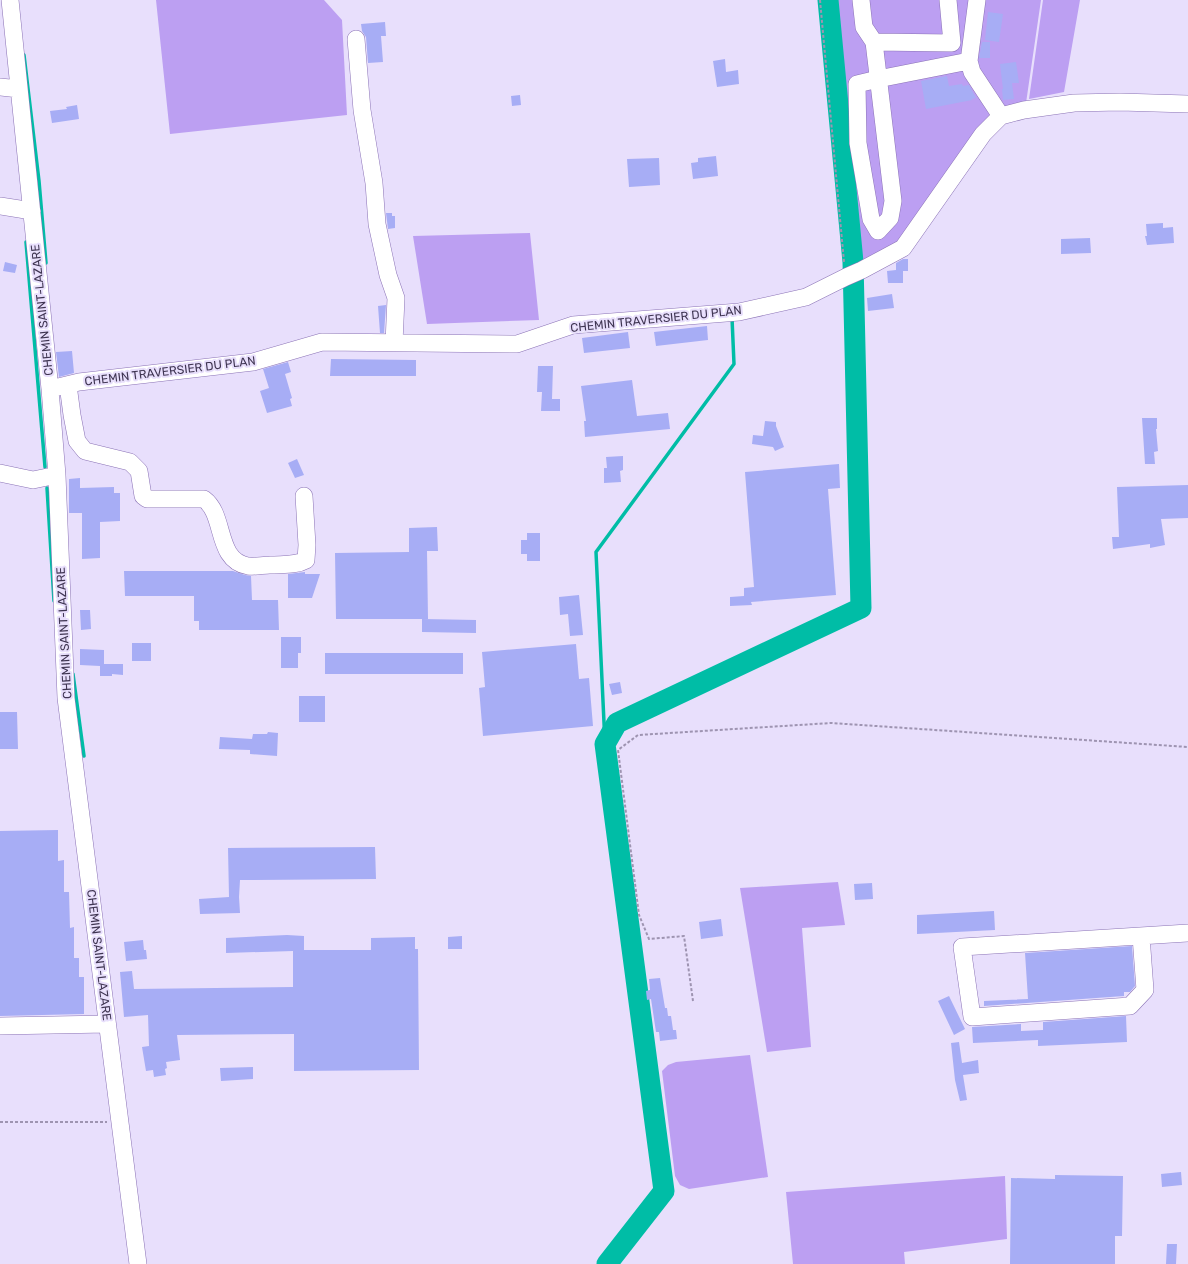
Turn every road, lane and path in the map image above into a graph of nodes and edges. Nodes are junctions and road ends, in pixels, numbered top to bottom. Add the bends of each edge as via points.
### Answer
1 (820, 0) edge
2 (861, 0) edge
3 (948, 0) edge
4 (976, 0) edge
5 (8, 12) edge
6 (356, 39) dead end
7 (874, 42) junction
8 (969, 61) junction
9 (878, 79) junction
10 (11, 88) edge
11 (1188, 104) edge
12 (1001, 116) junction
13 (0, 206) edge
14 (26, 210) junction
15 (846, 277) junction
16 (394, 343) junction
17 (68, 385) junction
18 (50, 389) junction
19 (0, 473) edge
20 (57, 475) junction
21 (304, 496) dead end
22 (1188, 747) edge
23 (1188, 933) edge
24 (1141, 936) junction
25 (693, 1002) dead end
26 (102, 1024) junction
27 (0, 1026) edge
28 (0, 1122) edge
29 (110, 1122) dead end
30 (138, 1264) edge

1 - 15 path
2 - 7 street via 864,26
3 - 7 street via 952,43
4 - 8 street
5 - 10 street, CHEMIN SAINT-LAZARE
6 - 16 street via 362,110 374,184 377,224 388,275 396,298
7 - 9 street
8 - 9 street
8 - 12 street via 972,72
9 - 9 street via 857,84 858,143 871,219 878,231 890,218 893,201
10 - 14 street, CHEMIN SAINT-LAZARE
11 - 12 street via 1074,103
12 - 15 street, CHEMIN TRAVERSIER DU PLAN via 983,134 903,248
13 - 14 street
14 - 18 street, CHEMIN SAINT-LAZARE
15 - 16 street, CHEMIN TRAVERSIER DU PLAN via 806,297 739,312 573,325 517,344
16 - 17 street, CHEMIN TRAVERSIER DU PLAN via 322,342 253,362
17 - 18 street, CHEMIN TRAVERSIER DU PLAN
17 - 21 street via 77,441 85,450 130,462 139,471 143,496 147,499 204,499 215,512 230,555 239,562 248,566 298,564 306,560
18 - 20 street, CHEMIN SAINT-LAZARE
19 - 20 street via 33,480
20 - 26 street, CHEMIN SAINT-LAZARE via 66,698
22 - 25 path via 831,723 638,735 618,750 639,915 649,939 684,936
23 - 24 street
24 - 24 street via 962,947 972,1017 1130,1006 1145,990
26 - 27 street
26 - 30 street, CHEMIN SAINT-LAZARE
28 - 29 path

